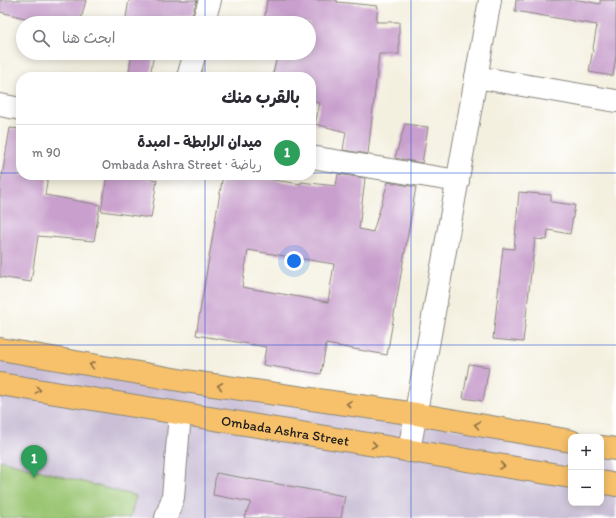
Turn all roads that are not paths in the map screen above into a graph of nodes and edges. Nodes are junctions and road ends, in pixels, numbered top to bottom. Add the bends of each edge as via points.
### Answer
1 (210, 0) edge
2 (490, 0) edge
3 (205, 16) edge
4 (193, 60) edge
5 (189, 72) edge
6 (476, 77) junction
7 (616, 101) edge
8 (0, 105) edge
9 (16, 108) edge
10 (316, 158) edge
11 (458, 181) junction
12 (0, 349) edge
13 (0, 384) edge
14 (180, 414) junction
15 (416, 414) junction
16 (568, 440) edge
17 (604, 447) edge
18 (616, 449) edge
19 (409, 451) junction
20 (568, 477) edge
21 (604, 482) edge
22 (616, 484) edge
23 (166, 518) edge

1 - 3 street
2 - 6 street
4 - 5 street
6 - 7 street
6 - 11 street
8 - 9 street
10 - 11 street
11 - 15 street
15 -> 12 main road via 185,381
13 -> 14 main road, Ombada Ashra Street
14 -> 19 main road, Ombada Ashra Street
14 - 23 street via 172,497
16 -> 15 main road
15 - 19 street
17 - 18 main road
19 -> 20 main road, Ombada Ashra Street
21 - 22 main road

